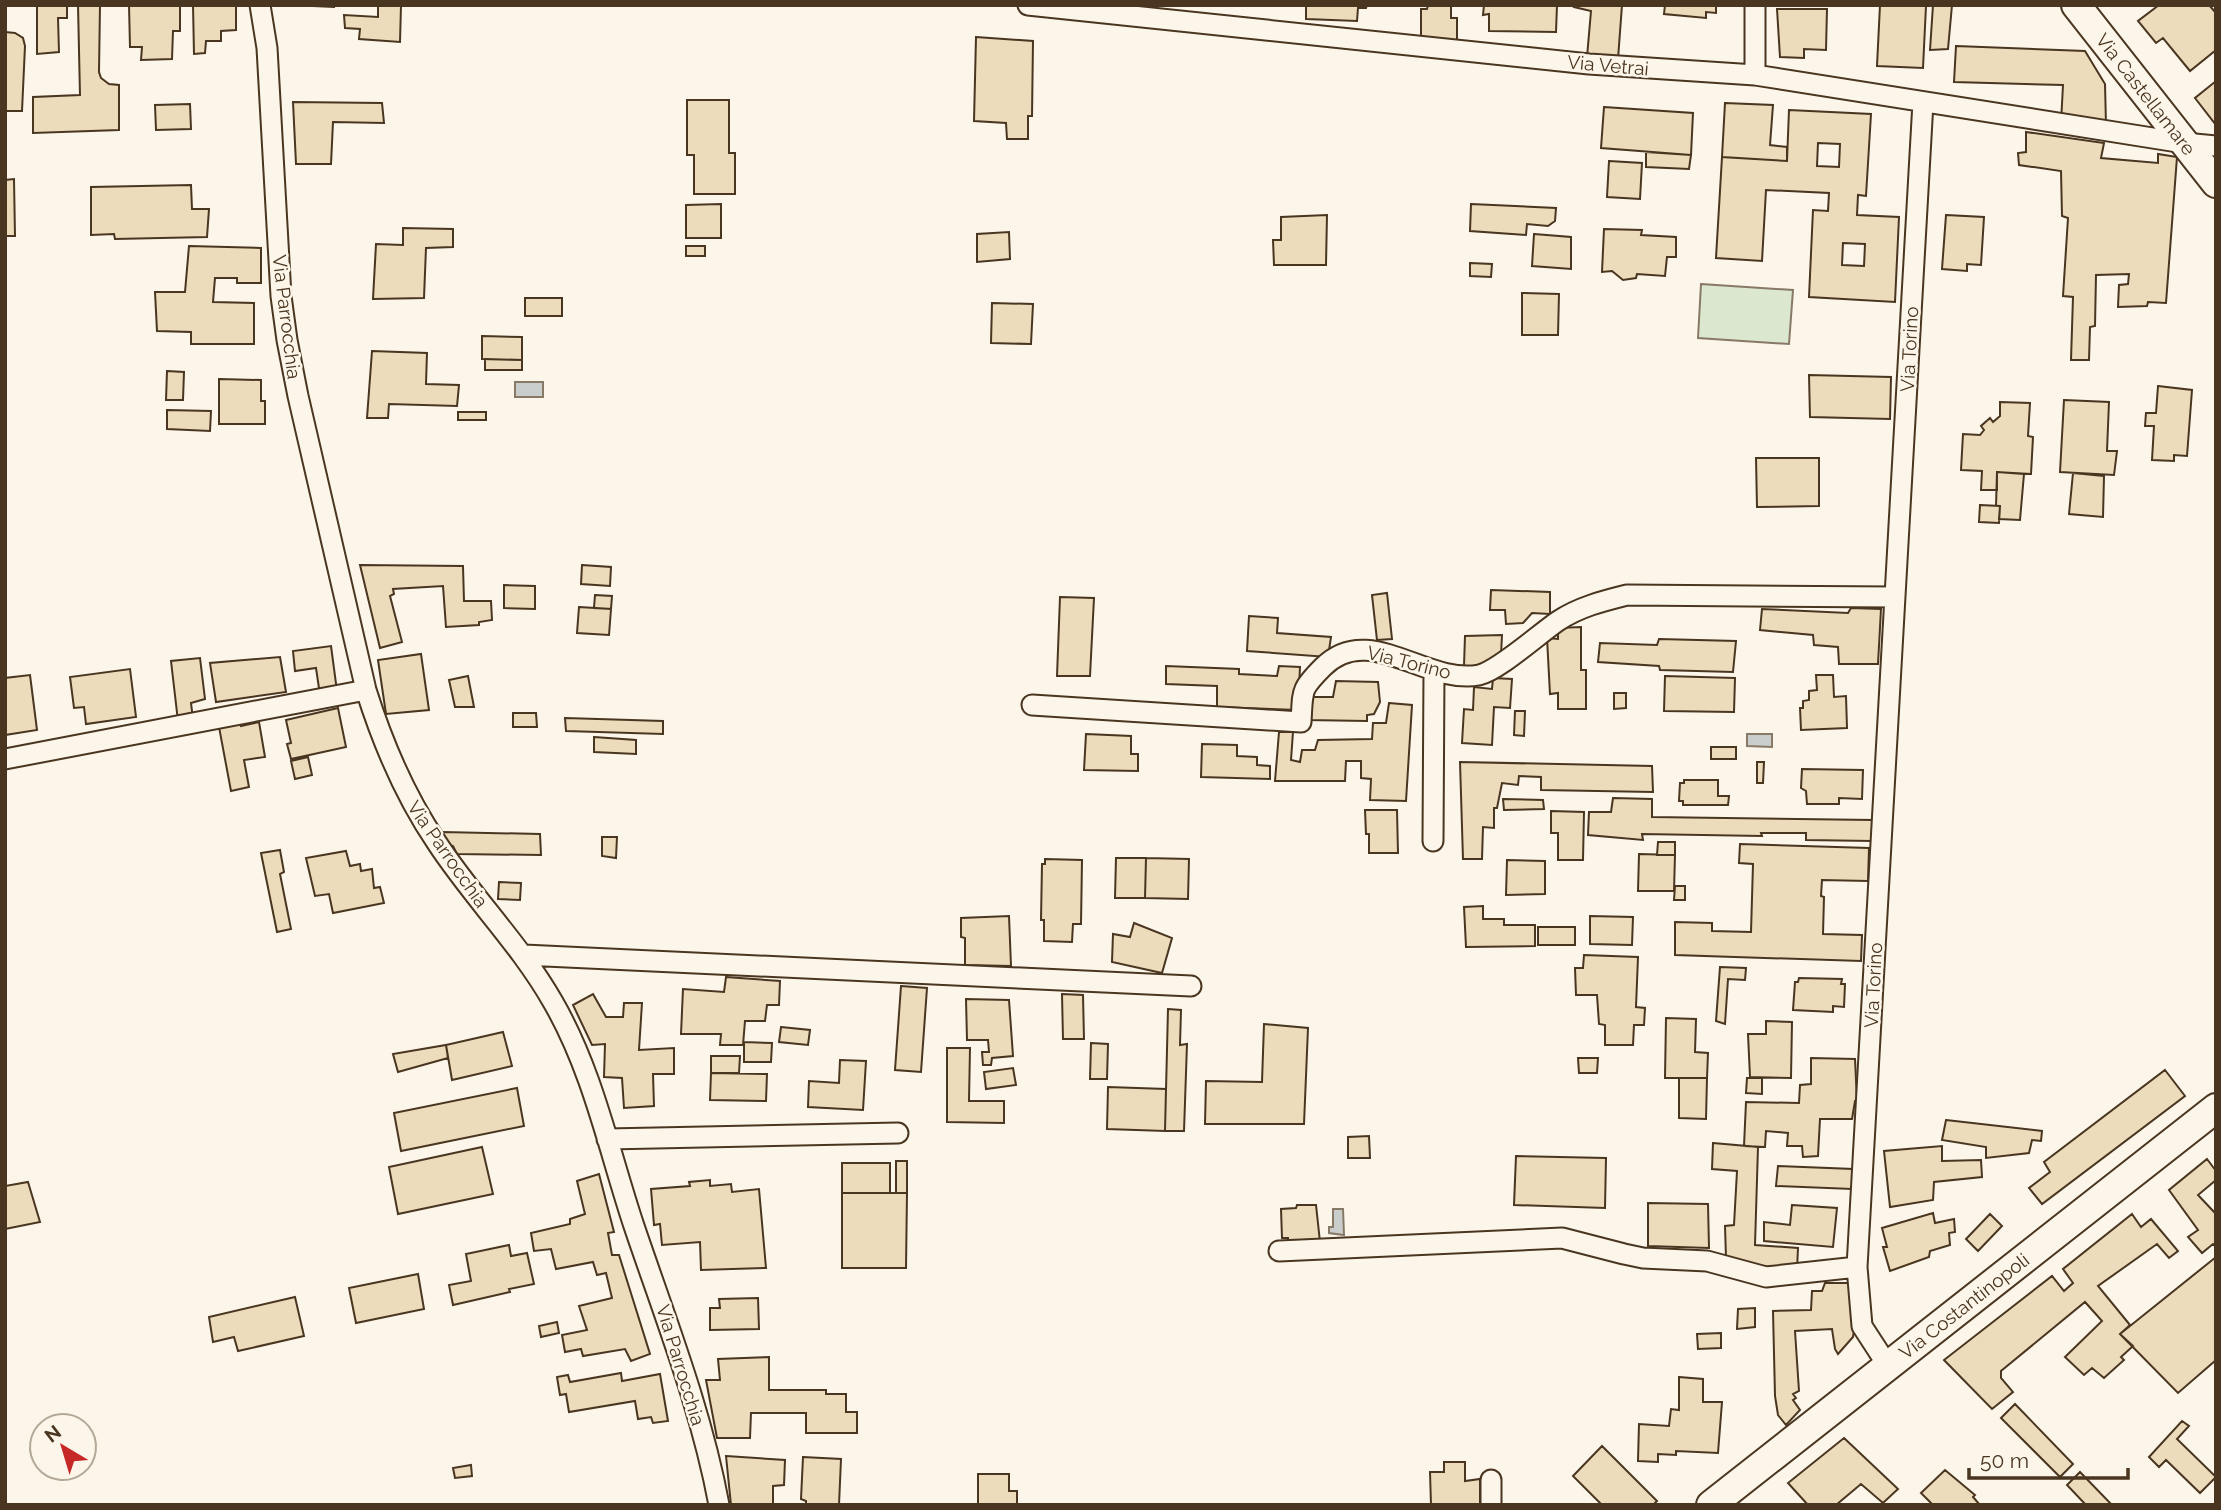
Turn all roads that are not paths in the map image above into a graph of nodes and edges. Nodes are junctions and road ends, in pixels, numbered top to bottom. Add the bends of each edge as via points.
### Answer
1 (260, 5) edge
2 (1028, 5) edge
3 (1755, 5) edge
4 (2076, 5) edge
5 (1755, 75) junction
6 (1923, 102) junction
7 (2184, 144) junction
8 (2216, 146) edge
9 (2216, 183) edge
10 (1895, 597) junction
11 (1434, 671) junction
12 (366, 690) junction
13 (1032, 705) dead end
14 (5, 759) edge
15 (1433, 842) dead end
16 (524, 955) junction
17 (1191, 986) dead end
18 (2216, 1108) edge
19 (898, 1133) dead end
20 (607, 1139) junction
21 (1279, 1251) dead end
22 (1857, 1267) junction
23 (1888, 1366) junction
24 (1491, 1480) dead end
25 (719, 1505) edge
26 (1491, 1505) edge
27 (1711, 1505) edge

1 - 12 street, Via Parrocchia via 267,48 287,340
2 - 5 street, Via Vetrai via 1589,64
3 - 5 street
4 - 7 street, Via Castellamare
5 - 6 street, Via Vetrai
6 - 7 street, Via Vetrai
6 - 10 street, Via Torino
7 - 8 street, Via Vetrai
7 - 9 street, Via Castellamare
10 - 11 street, Via Torino via 1627,595 1594,603 1561,619 1481,675
10 - 22 street, Via Torino
11 - 13 street, Via Torino via 1376,650 1348,650 1326,663 1303,687 1301,722
11 - 15 street
12 - 14 street
12 - 16 street, Via Parrocchia via 407,795 437,844
16 - 17 street
16 - 20 street, Via Parrocchia via 554,1003 588,1079
18 - 23 street, Via Costantinopoli
19 - 20 street
20 - 25 street, Via Parrocchia via 694,1399
21 - 22 street via 1562,1238 1643,1258 1716,1262 1766,1277
22 - 23 street, Via Torino via 1862,1326
23 - 27 street, Via Costantinopoli
24 - 26 street

